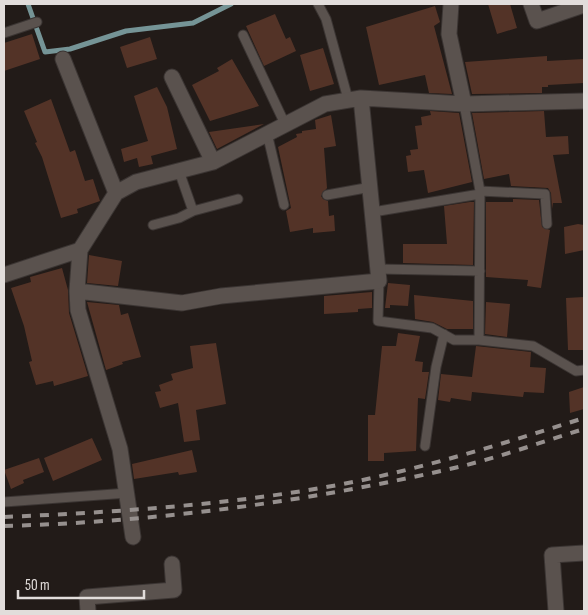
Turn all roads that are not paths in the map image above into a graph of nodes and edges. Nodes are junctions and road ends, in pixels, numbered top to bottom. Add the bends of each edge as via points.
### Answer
1 (318, 4) edge
2 (451, 4) edge
3 (531, 4) edge
4 (584, 5) edge
5 (37, 22) dead end
6 (4, 33) edge
7 (243, 34) dead end
8 (63, 59) dead end
9 (172, 77) dead end
10 (354, 98) junction
11 (584, 101) edge
12 (464, 104) junction
13 (285, 124) junction
14 (267, 133) junction
15 (212, 162) junction
16 (179, 171) junction
17 (371, 187) junction
18 (480, 192) junction
19 (116, 193) junction
20 (327, 195) dead end
21 (238, 199) dead end
22 (284, 205) dead end
23 (193, 211) junction
24 (372, 212) junction
25 (547, 224) dead end
26 (153, 225) dead end
27 (80, 250) junction
28 (480, 271) junction
29 (4, 275) edge
30 (378, 275) junction
31 (76, 291) junction
32 (444, 334) junction
33 (479, 340) junction
34 (584, 370) edge
35 (425, 446) dead end
36 (128, 493) junction
37 (4, 502) edge
38 (133, 537) dead end
39 (584, 553) edge
40 (172, 564) dead end
41 (88, 611) edge
42 (556, 611) edge

1 - 10 lane
2 - 12 street via 449,34
3 - 4 street via 537,21
5 - 6 lane
7 - 13 lane
8 - 19 street
9 - 15 street
10 - 12 street
10 - 13 street via 325,104
10 - 17 street
11 - 12 street
12 - 18 lane
13 - 14 street
14 - 15 street
14 - 22 lane
15 - 16 street
16 - 19 street via 136,182
16 - 23 lane
17 - 20 lane
17 - 24 street
18 - 24 lane
18 - 25 lane via 545,194
18 - 28 lane
19 - 27 street
21 - 23 lane
23 - 26 lane
24 - 30 street
27 - 29 street
27 - 31 street
28 - 30 lane
28 - 33 lane
30 - 31 street via 182,303
30 - 32 lane via 378,321 432,328
31 - 36 street via 78,310 120,449
32 - 33 lane via 454,340
32 - 35 lane
33 - 34 lane via 532,346 576,371
36 - 37 lane
36 - 38 street
39 - 42 street via 552,555
40 - 41 street via 174,590 87,597

